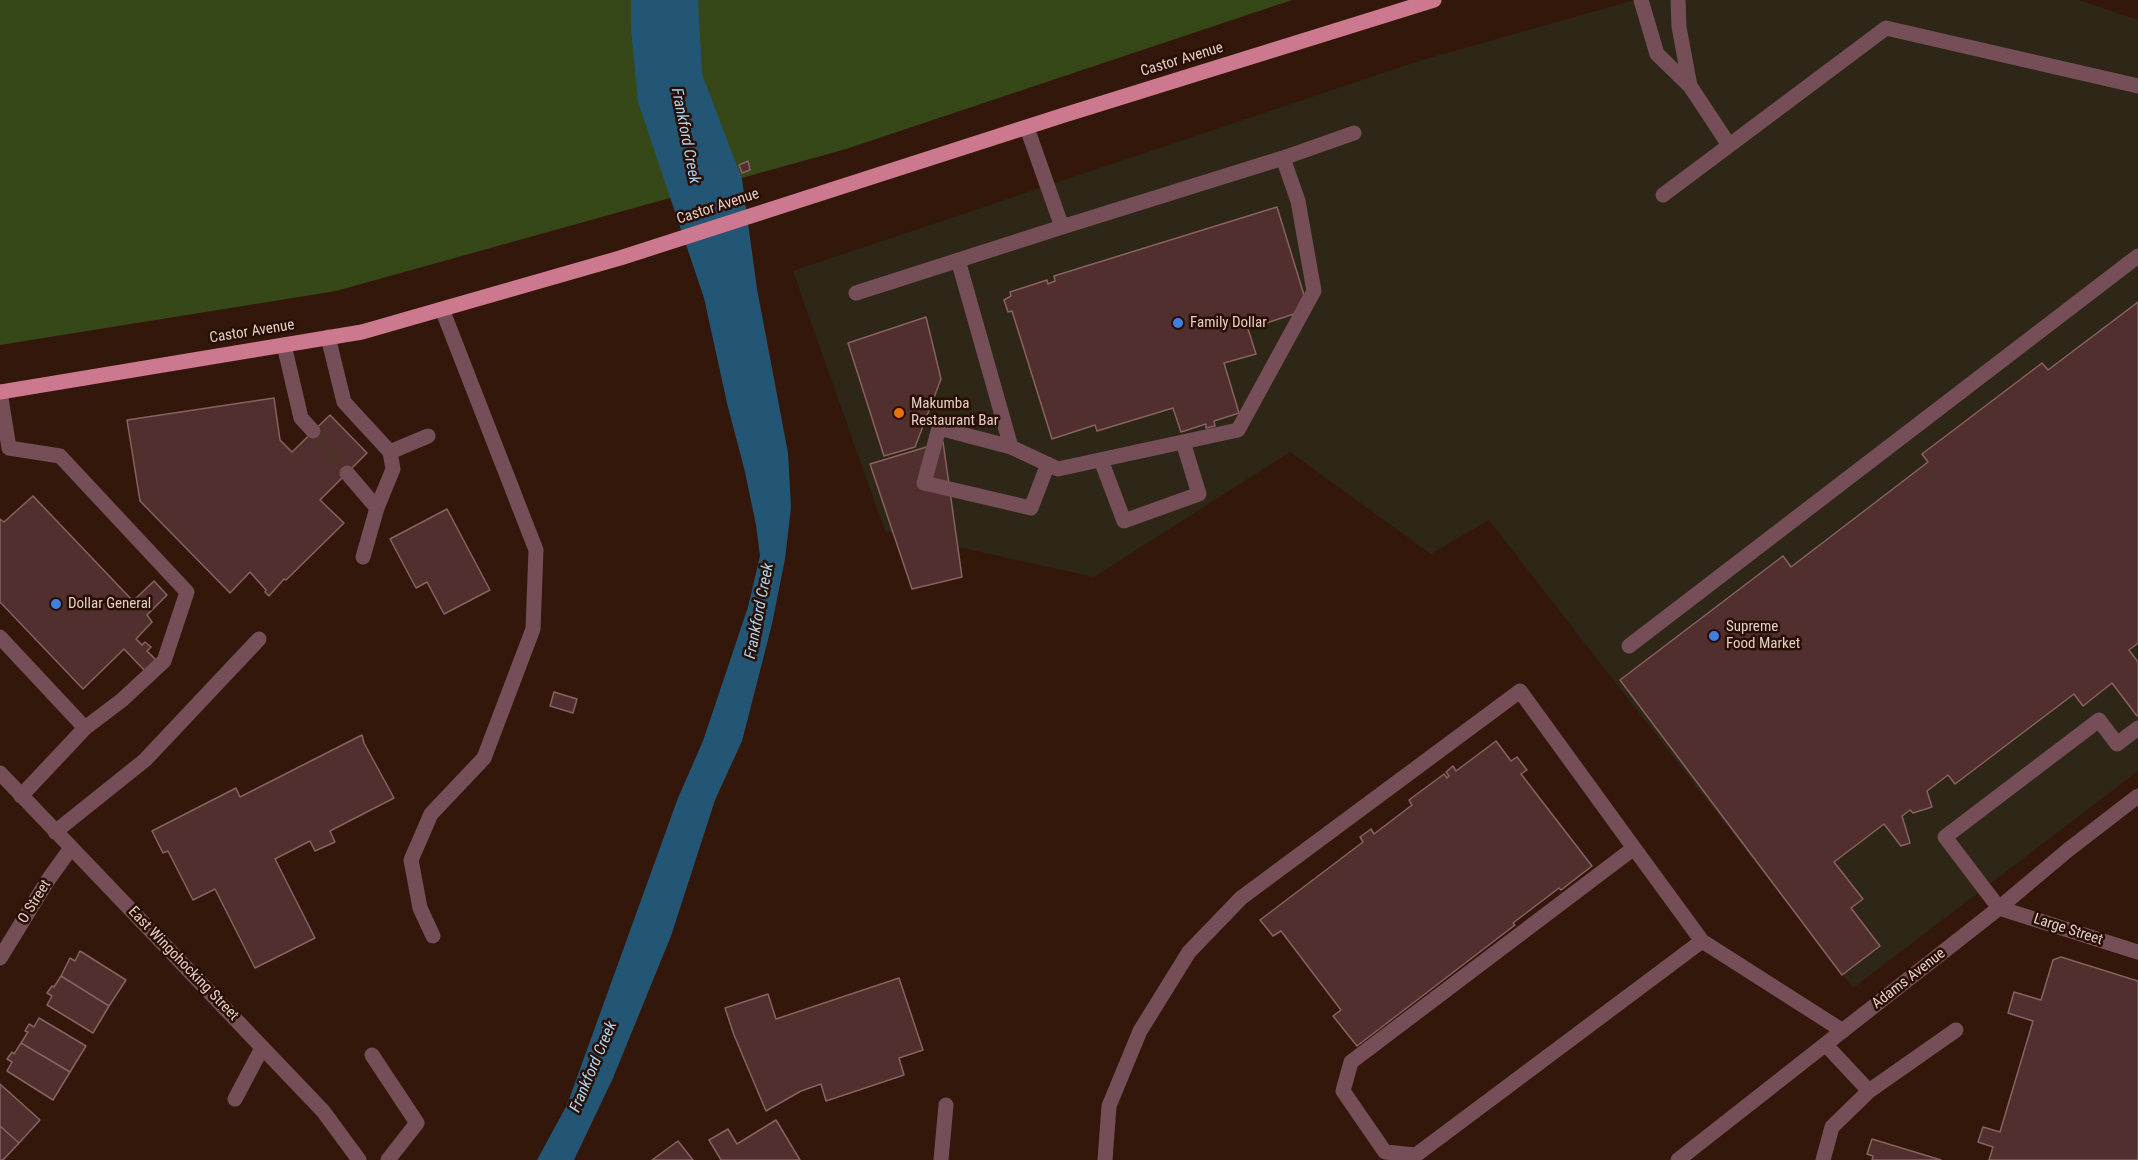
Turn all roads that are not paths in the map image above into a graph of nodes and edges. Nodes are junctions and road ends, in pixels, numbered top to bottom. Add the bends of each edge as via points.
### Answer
1 (1434, 0) edge
2 (1641, 0) edge
3 (1678, 0) edge
4 (1690, 86) junction
5 (2138, 86) edge
6 (1027, 128) junction
7 (1354, 133) dead end
8 (1729, 145) junction
9 (1283, 158) junction
10 (1663, 195) dead end
11 (1062, 227) junction
12 (2138, 256) edge
13 (958, 260) junction
14 (856, 293) dead end
15 (442, 309) junction
16 (328, 338) junction
17 (284, 345) junction
18 (0, 392) edge
19 (313, 431) tunnel mouth
20 (428, 436) dead end
21 (1183, 442) junction
22 (1011, 447) junction
23 (4, 452) edge
24 (390, 452) junction
25 (1101, 460) junction
26 (1048, 464) junction
27 (347, 473) tunnel mouth
28 (377, 508) junction
29 (363, 557) dead end
30 (0, 637) edge
31 (259, 639) dead end
32 (1629, 646) dead end
33 (85, 728) junction
34 (2138, 728) edge
35 (0, 774) edge
36 (21, 796) junction
37 (2138, 796) edge
38 (55, 831) junction
39 (71, 848) junction
40 (1634, 848) junction
41 (1999, 908) junction
42 (433, 936) dead end
43 (1702, 941) junction
44 (2138, 952) edge
45 (0, 957) edge
46 (1956, 1030) dead end
47 (1843, 1031) junction
48 (1826, 1045) junction
49 (262, 1048) junction
50 (372, 1055) dead end
51 (1869, 1091) junction
52 (235, 1099) dead end
53 (946, 1105) dead end
54 (359, 1160) edge
55 (388, 1160) edge
56 (941, 1160) edge
57 (1105, 1160) edge
58 (1678, 1160) edge
59 (1823, 1160) edge

1 - 6 main road, Castor Avenue
2 - 4 street via 1657,54
3 - 4 street
4 - 8 street
5 - 8 street via 1886,28
6 - 11 street
6 - 15 main road, Castor Avenue via 620,258
7 - 9 street
8 - 10 street
9 - 11 street
9 - 21 street via 1298,201 1314,291 1238,430
11 - 13 street
12 - 32 street
13 - 14 street
13 - 22 street
15 - 16 main road, Castor Avenue
15 - 42 street via 536,550 533,629 484,758 431,814 411,860 420,908
16 - 17 main road, Castor Avenue
16 - 24 street via 344,402
17 - 18 main road, Castor Avenue
17 - 19 street via 301,418
18 - 23 street
20 - 24 street
21 - 25 street
21 - 25 street via 1199,494 1124,521
22 - 26 street
22 - 26 street via 939,428 924,483 1031,508
23 - 33 street via 60,456 187,592 164,661
24 - 28 street via 393,469
25 - 26 street via 1058,469
27 - 28 street
28 - 29 street
30 - 33 street
31 - 38 street via 145,760
33 - 36 street
34 - 41 street via 2117,744 2099,720 1945,837
35 - 36 street, East Wingohocking Street
36 - 38 street, East Wingohocking Street
37 - 41 street, Adams Avenue
38 - 39 street, East Wingohocking Street
39 - 45 street, O Street
39 - 49 street, East Wingohocking Street
40 - 43 street
40 - 43 street via 1352,1062 1343,1091 1386,1152 1416,1155
40 - 57 street via 1520,691 1241,898 1189,952 1140,1031 1109,1106
41 - 44 street, Large Street
41 - 47 street, Adams Avenue
43 - 47 street
46 - 51 street
47 - 48 street, Adams Avenue
48 - 51 street
48 - 58 street, Adams Avenue
49 - 52 street
49 - 54 street, East Wingohocking Street via 323,1112
50 - 55 street via 417,1123
51 - 59 street via 1832,1127
53 - 56 street

